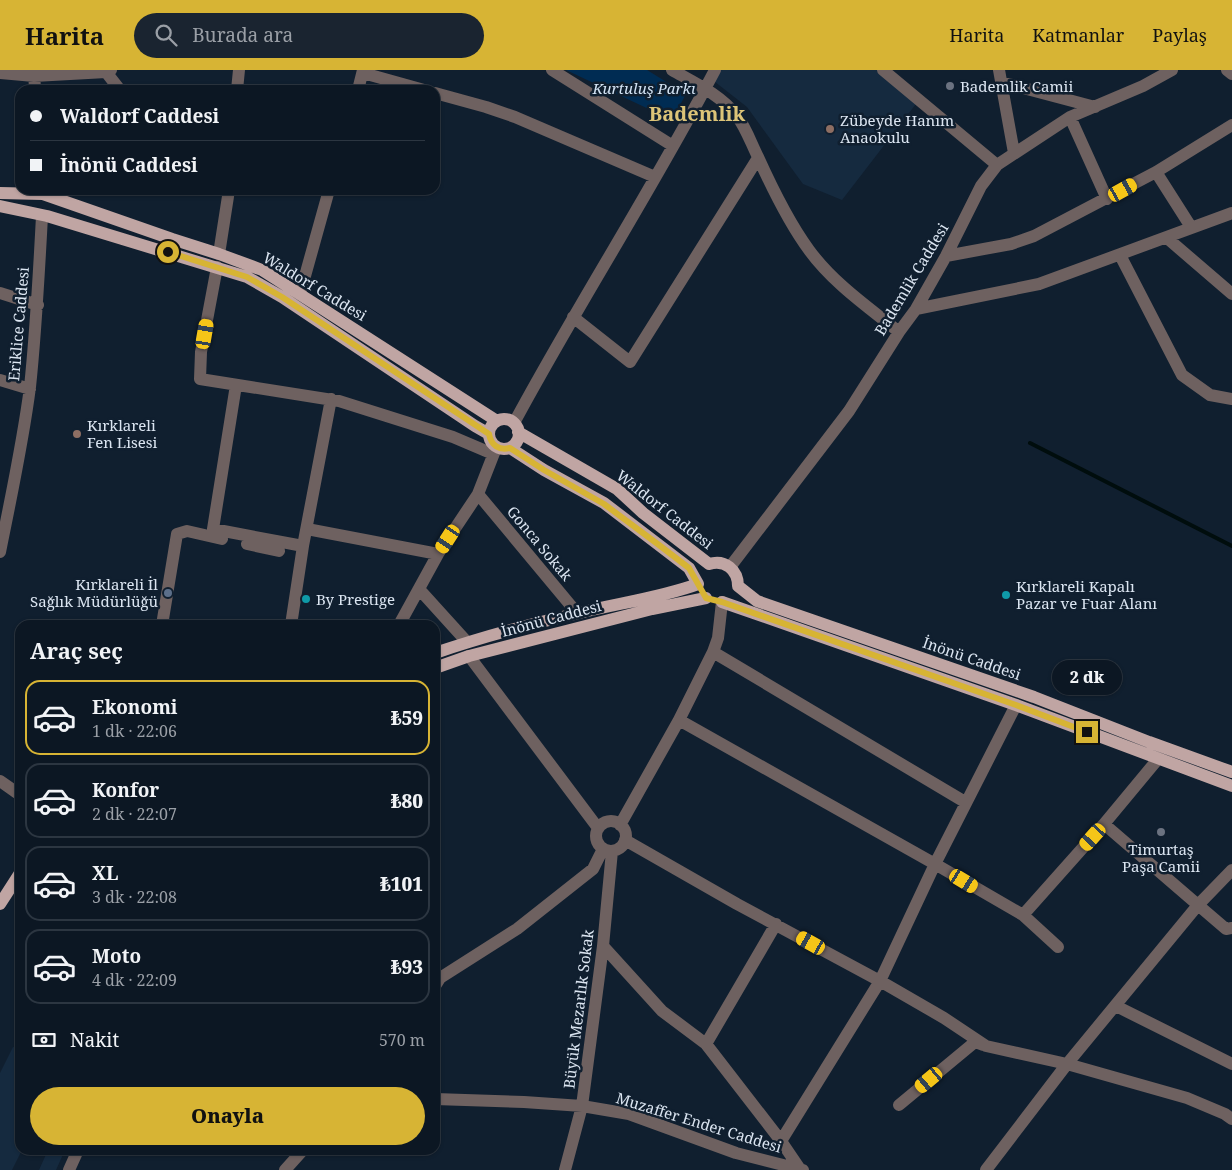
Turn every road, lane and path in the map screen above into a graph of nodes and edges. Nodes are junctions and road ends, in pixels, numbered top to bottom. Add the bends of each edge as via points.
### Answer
1 (239, 70) edge
2 (552, 70) edge
3 (672, 70) edge
4 (714, 70) edge
5 (883, 70) edge
6 (1172, 70) edge
7 (1227, 70) edge
8 (109, 71) edge
9 (363, 72) edge
10 (0, 73) edge
11 (34, 73) edge
12 (1232, 74) edge
13 (1000, 76) edge
14 (117, 85) edge
15 (238, 85) edge
16 (359, 85) edge
17 (407, 85) edge
18 (705, 88) junction
19 (440, 94) edge
20 (1095, 107) junction
21 (1070, 117) junction
22 (1232, 125) edge
23 (673, 146) junction
24 (1014, 153) junction
25 (758, 158) junction
26 (997, 165) junction
27 (1156, 172) junction
28 (655, 178) junction
29 (0, 193) edge
30 (15, 193) edge
31 (43, 195) edge
32 (46, 195) edge
33 (49, 195) edge
34 (227, 195) edge
35 (329, 195) edge
36 (1107, 198) junction
37 (0, 206) edge
38 (1232, 213) edge
39 (45, 216) junction
40 (1191, 227) junction
41 (1166, 238) junction
42 (219, 254) junction
43 (1120, 255) junction
44 (946, 256) junction
45 (217, 267) junction
46 (0, 293) edge
47 (300, 294) junction
48 (1232, 294) edge
49 (38, 305) junction
50 (916, 309) junction
51 (573, 317) junction
52 (899, 332) junction
53 (0, 380) edge
54 (236, 385) junction
55 (30, 389) junction
56 (331, 399) junction
57 (1232, 399) edge
58 (497, 421) junction
59 (516, 428) junction
60 (489, 434) junction
61 (510, 448) junction
62 (494, 450) junction
63 (478, 494) junction
64 (307, 529) junction
65 (303, 546) junction
66 (279, 551) dead end
67 (0, 552) edge
68 (438, 554) junction
69 (712, 563) junction
70 (730, 567) junction
71 (698, 584) junction
72 (738, 586) junction
73 (419, 589) junction
74 (706, 598) junction
75 (722, 602) junction
76 (577, 613) junction
77 (163, 620) edge
78 (292, 620) edge
79 (402, 620) edge
80 (467, 642) junction
81 (440, 652) edge
82 (713, 652) junction
83 (469, 656) junction
84 (440, 666) edge
85 (1016, 705) junction
86 (679, 720) junction
87 (1158, 759) junction
88 (1232, 772) edge
89 (0, 781) edge
90 (1232, 786) edge
91 (15, 792) edge
92 (965, 802) junction
93 (1104, 824) junction
94 (620, 825) junction
95 (598, 828) junction
96 (624, 840) junction
97 (608, 850) junction
98 (935, 864) junction
99 (1232, 870) edge
100 (15, 881) edge
101 (0, 904) edge
102 (1198, 905) junction
103 (1023, 915) junction
104 (776, 924) junction
105 (1232, 928) edge
106 (603, 946) junction
107 (1058, 946) dead end
108 (440, 978) edge
109 (880, 981) junction
110 (1116, 1006) junction
111 (706, 1044) junction
112 (986, 1046) junction
113 (1067, 1064) junction
114 (1232, 1064) edge
115 (440, 1099) edge
116 (899, 1105) dead end
117 (582, 1106) junction
118 (1232, 1118) edge
119 (782, 1142) junction
120 (76, 1155) edge
121 (300, 1155) edge
122 (291, 1168) edge
123 (801, 1169) edge
124 (69, 1170) edge
125 (565, 1170) edge
126 (986, 1170) edge

1 - 15 street
2 - 23 street
3 - 18 street
4 - 18 street
5 - 26 street
6 - 20 street, Bademlik Caddesi
7 - 12 street
8 - 11 street
8 - 14 street
9 - 16 street
9 - 17 street
10 - 11 street
13 - 20 street
13 - 24 street
18 - 23 street
18 - 25 street via 737,116
19 - 28 street via 515,117
20 - 21 street, Bademlik Caddesi
21 - 24 street, Bademlik Caddesi
21 - 36 street
22 - 27 street
23 - 28 street
24 - 26 street, Bademlik Caddesi
25 - 51 street via 630,362
25 - 52 street via 810,251 832,276
26 - 44 street, Bademlik Caddesi via 981,186
27 - 36 street
27 - 40 street
28 - 51 street
29 - 30 main road, Waldorf Caddesi
31 - 39 main road via 37,197 34,204 35,209
32 - 39 main road via 53,208 52,213
33 - 42 main road, Waldorf Caddesi
34 - 42 street
35 - 47 street
36 - 44 street via 1034,236 1011,244
37 - 39 main road, Waldorf Caddesi
38 - 40 street
39 - 45 main road, Waldorf Caddesi
39 - 49 street, Eriklice Caddesi
40 - 41 street
41 - 43 street
41 - 48 street
42 - 47 main road, Waldorf Caddesi via 262,270
43 - 50 street via 1039,284
43 - 57 street via 1182,375 1210,394
44 - 50 street, Bademlik Caddesi
45 - 54 street via 201,352 200,379
45 - 60 main road, Waldorf Caddesi via 247,277 282,297
46 - 49 street
47 - 58 main road, Waldorf Caddesi
49 - 55 street, Eriklice Caddesi
50 - 52 street, Bademlik Caddesi
51 - 59 street
52 - 70 street, Bademlik Caddesi via 850,411
53 - 55 street
54 - 56 street
54 - 65 street via 213,529
55 - 67 street, Eriklice Caddesi
56 - 62 street
56 - 64 street
58 - 59 main road via 505,420
58 - 60 main road
59 - 61 main road via 517,441
59 - 69 main road, Waldorf Caddesi via 617,489 643,513
60 - 62 main road
61 - 62 main road
61 - 71 main road via 604,504 689,568
62 - 63 street
63 - 68 street
63 - 76 street, Gonca Sokak
64 - 65 street
64 - 68 street
65 - 78 street
66 - 77 street via 187,531 177,534
68 - 73 street
69 - 70 main road
69 - 71 main road via 700,573
70 - 72 main road
71 - 74 main road
71 - 76 main road, İnönü Caddesi
72 - 75 main road via 734,595
72 - 88 main road, İnönü Caddesi via 758,601 1034,697
73 - 79 street
73 - 80 street
74 - 75 main road
74 - 83 main road, İnönü Caddesi
75 - 82 street
75 - 85 main road, İnönü Caddesi
76 - 80 main road, İnönü Caddesi
80 - 81 main road, İnönü Caddesi
82 - 86 street
82 - 92 street
83 - 84 main road, İnönü Caddesi
83 - 95 street
85 - 87 main road, İnönü Caddesi
85 - 92 street
86 - 94 street
86 - 98 street
87 - 90 main road, İnönü Caddesi
87 - 93 street
89 - 91 street
92 - 98 street
93 - 102 street
93 - 103 street
94 - 95 street via 611,822
94 - 96 street via 625,833
95 - 97 street via 597,842
96 - 97 street via 621,847
96 - 104 street
97 - 106 street, Büyük Mezarlık Sokak
97 - 108 street via 593,869 517,929
98 - 103 street
98 - 109 street
99 - 102 street
100 - 101 main road
102 - 105 street via 1226,930
102 - 110 street
103 - 107 street
104 - 109 street
104 - 111 street
106 - 111 street via 662,1011
106 - 117 street, Büyük Mezarlık Sokak
109 - 112 street
109 - 119 street
110 - 113 street
110 - 114 street
111 - 119 street
112 - 113 street
112 - 116 street via 975,1042
113 - 118 street via 1187,1098
113 - 126 street
115 - 117 street, Muzaffer Ender Caddesi
117 - 123 street, Muzaffer Ender Caddesi via 629,1114 736,1153
117 - 125 street, Büyük Mezarlık Sokak
119 - 123 street
120 - 124 street
121 - 122 street

